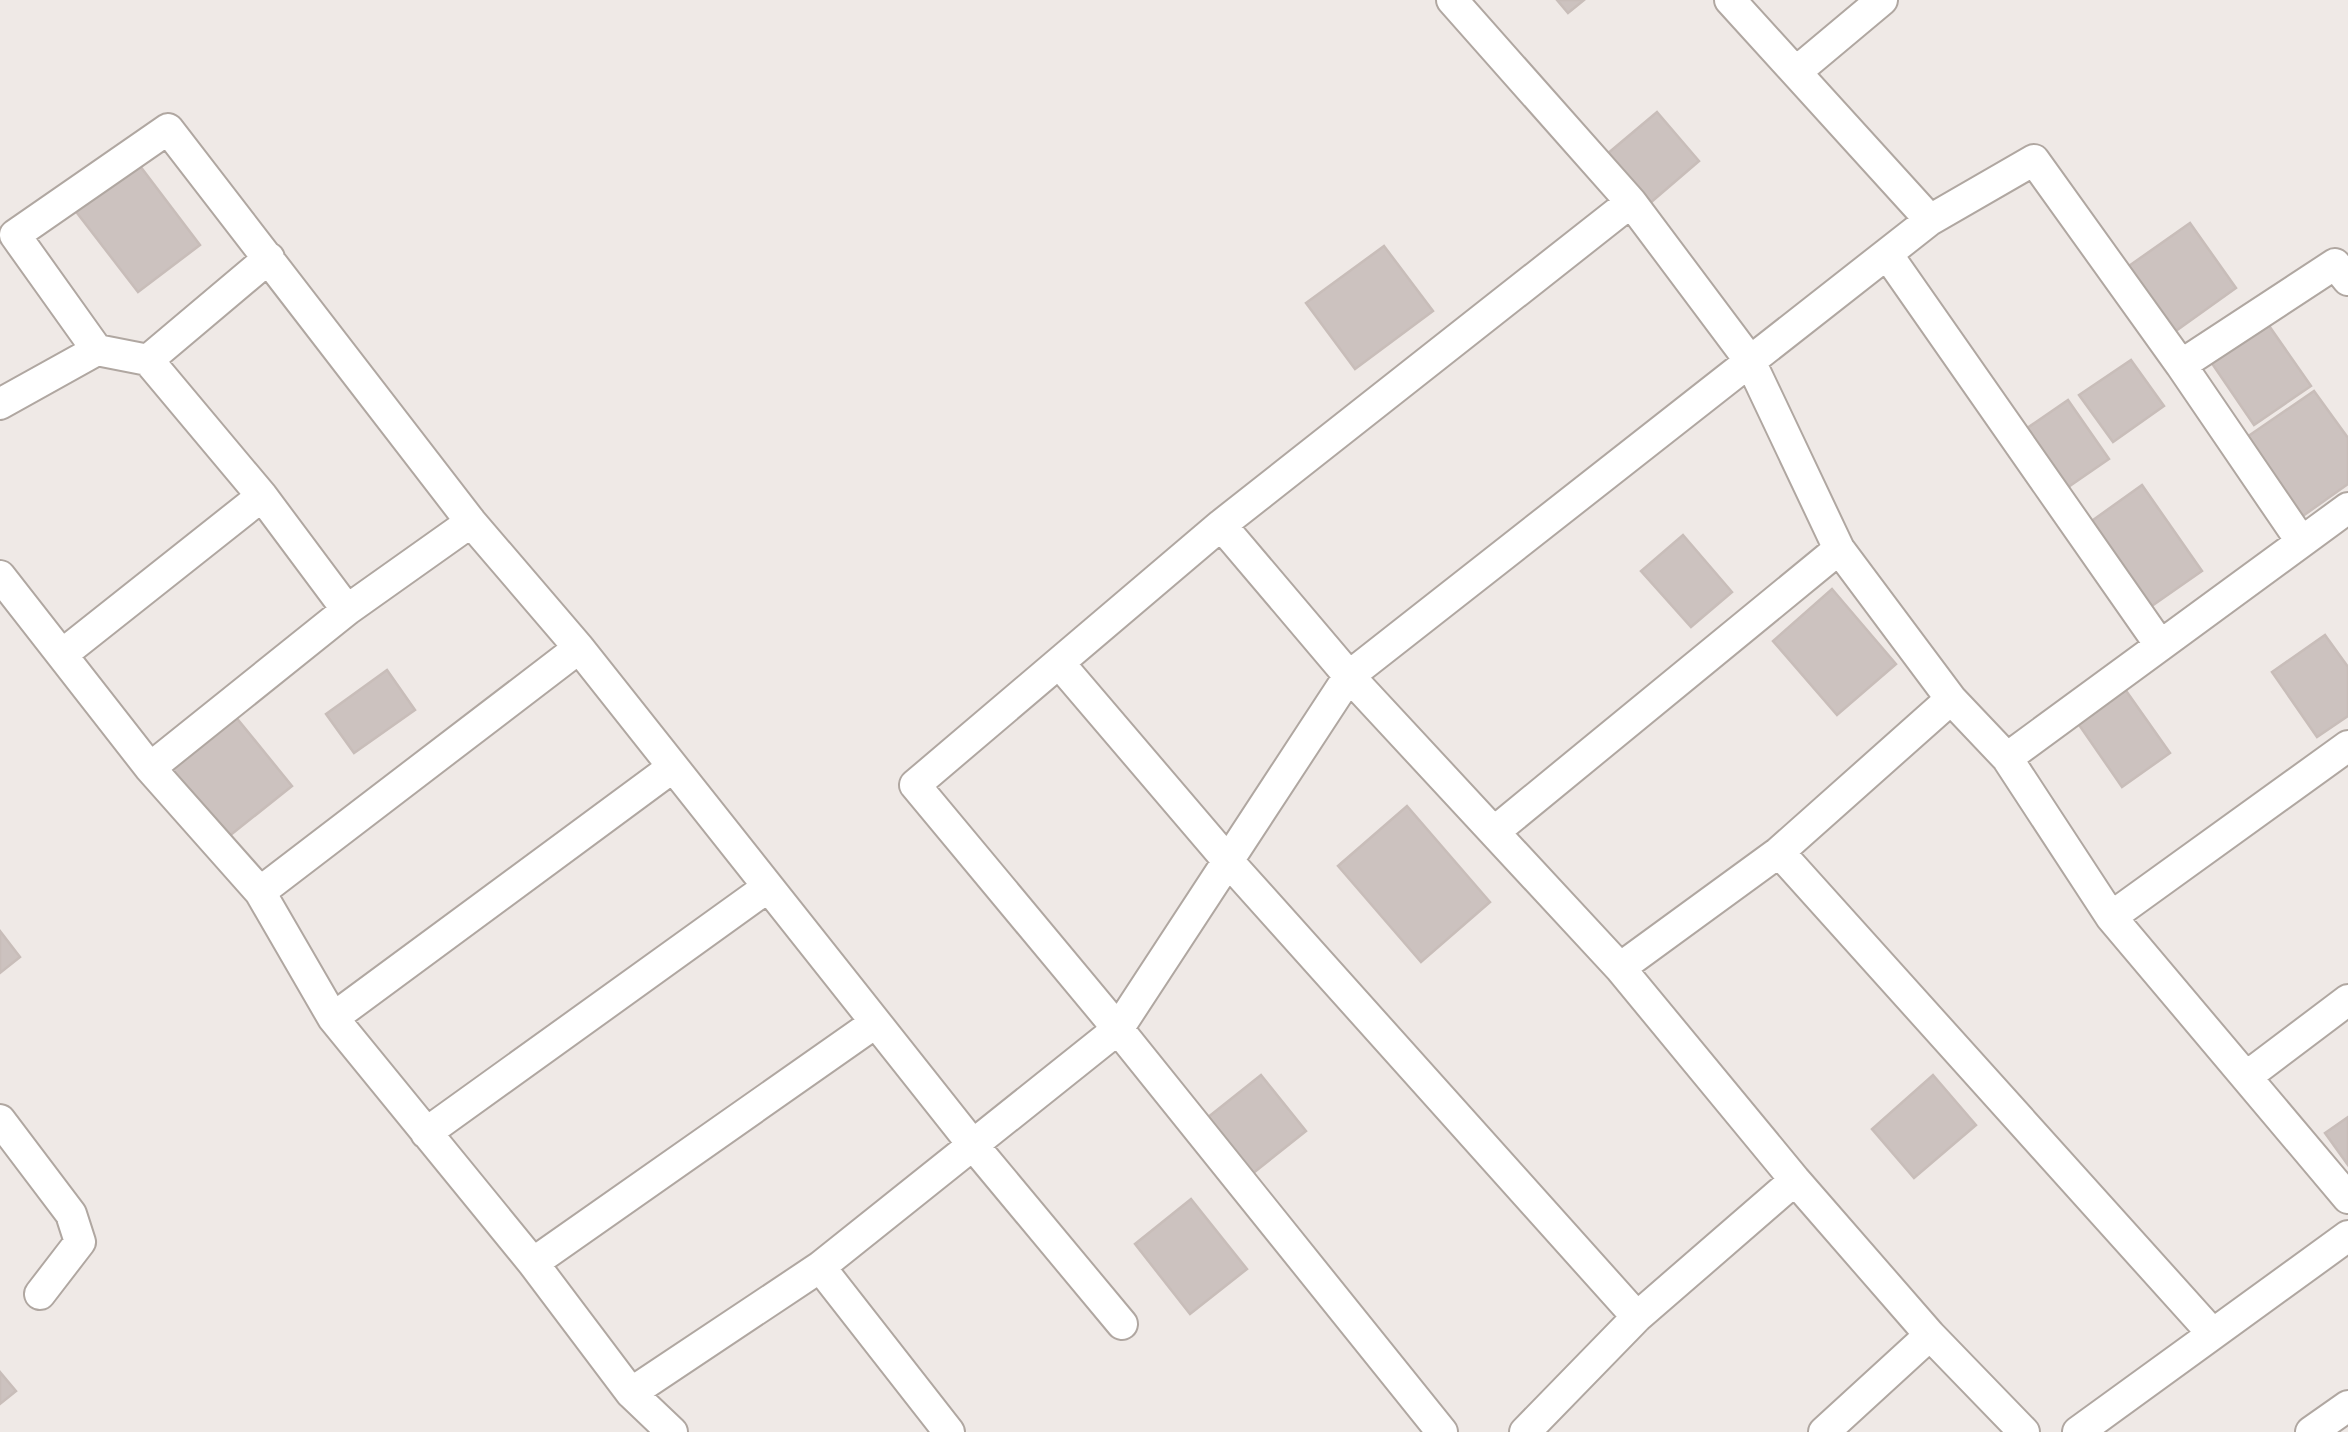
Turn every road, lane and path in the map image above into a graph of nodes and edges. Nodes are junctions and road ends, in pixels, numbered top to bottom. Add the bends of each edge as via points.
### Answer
1 (1452, 0) edge
2 (1730, 0) edge
3 (1882, 0) edge
4 (1796, 72) junction
5 (1631, 202) junction
6 (1930, 220) junction
7 (1887, 254) junction
8 (270, 258) junction
9 (2348, 280) edge
10 (97, 350) junction
11 (148, 360) junction
12 (1750, 361) junction
13 (2181, 364) junction
14 (0, 404) edge
15 (262, 496) junction
16 (2348, 508) edge
17 (471, 522) junction
18 (1220, 525) junction
19 (2301, 541) junction
20 (1839, 549) junction
21 (0, 576) edge
22 (347, 610) junction
23 (2160, 645) junction
24 (578, 648) junction
25 (64, 653) junction
26 (1059, 663) junction
27 (1350, 676) junction
28 (1951, 699) junction
29 (2348, 746) edge
30 (2008, 758) junction
31 (673, 767) junction
32 (150, 768) junction
33 (1494, 832) junction
34 (1778, 852) junction
35 (1228, 862) junction
36 (768, 887) junction
37 (260, 892) junction
38 (2112, 917) junction
39 (1620, 968) junction
40 (2348, 1000) edge
41 (333, 1018) junction
42 (875, 1023) junction
43 (1118, 1029) junction
44 (2246, 1077) junction
45 (0, 1120) edge
46 (426, 1133) junction
47 (972, 1145) junction
48 (1796, 1180) junction
49 (2348, 1198) edge
50 (2348, 1236) edge
51 (533, 1263) junction
52 (820, 1267) junction
53 (40, 1294) dead end
54 (1637, 1317) junction
55 (1122, 1324) dead end
56 (2212, 1333) junction
57 (1930, 1335) junction
58 (631, 1392) junction
59 (2348, 1406) edge
60 (672, 1432) edge
61 (948, 1432) edge
62 (1442, 1432) edge
63 (1525, 1432) edge
64 (1824, 1432) edge
65 (2024, 1432) edge
66 (2078, 1432) edge
67 (2311, 1432) edge

1 - 5 street
2 - 4 street
3 - 4 street
4 - 6 street
5 - 12 street
5 - 18 street
6 - 7 street
6 - 13 street via 2034,160
7 - 12 street
7 - 23 street
8 - 10 street via 168,130 15,236
8 - 11 street
8 - 17 street
9 - 13 street via 2335,264
10 - 11 street
10 - 14 street
11 - 15 street
12 - 20 street
12 - 27 street
13 - 19 street
15 - 22 street
15 - 25 street
16 - 19 street
17 - 22 street
17 - 24 street
18 - 26 street
18 - 27 street
19 - 23 street
20 - 28 street
20 - 33 street
21 - 25 street
22 - 32 street
23 - 30 street
24 - 31 street
24 - 37 street
25 - 32 street
26 - 35 street
26 - 43 street via 914,785
27 - 33 street
27 - 35 street
28 - 30 street
28 - 34 street
29 - 38 street
30 - 38 street
31 - 36 street
31 - 41 street
32 - 37 street
33 - 39 street
34 - 39 street
34 - 56 street
35 - 43 street
35 - 54 street
36 - 42 street
36 - 46 street
37 - 41 street
38 - 44 street
39 - 48 street
40 - 44 street
41 - 46 street
42 - 47 street
42 - 51 street
43 - 47 street
43 - 62 street
44 - 49 street
45 - 53 street via 71,1214 80,1242
46 - 51 street
47 - 52 street
47 - 55 street
48 - 54 street
48 - 57 street
50 - 56 street
51 - 58 street
52 - 58 street
52 - 61 street
54 - 63 street
56 - 66 street
57 - 64 street
57 - 65 street
58 - 60 street
59 - 67 street

